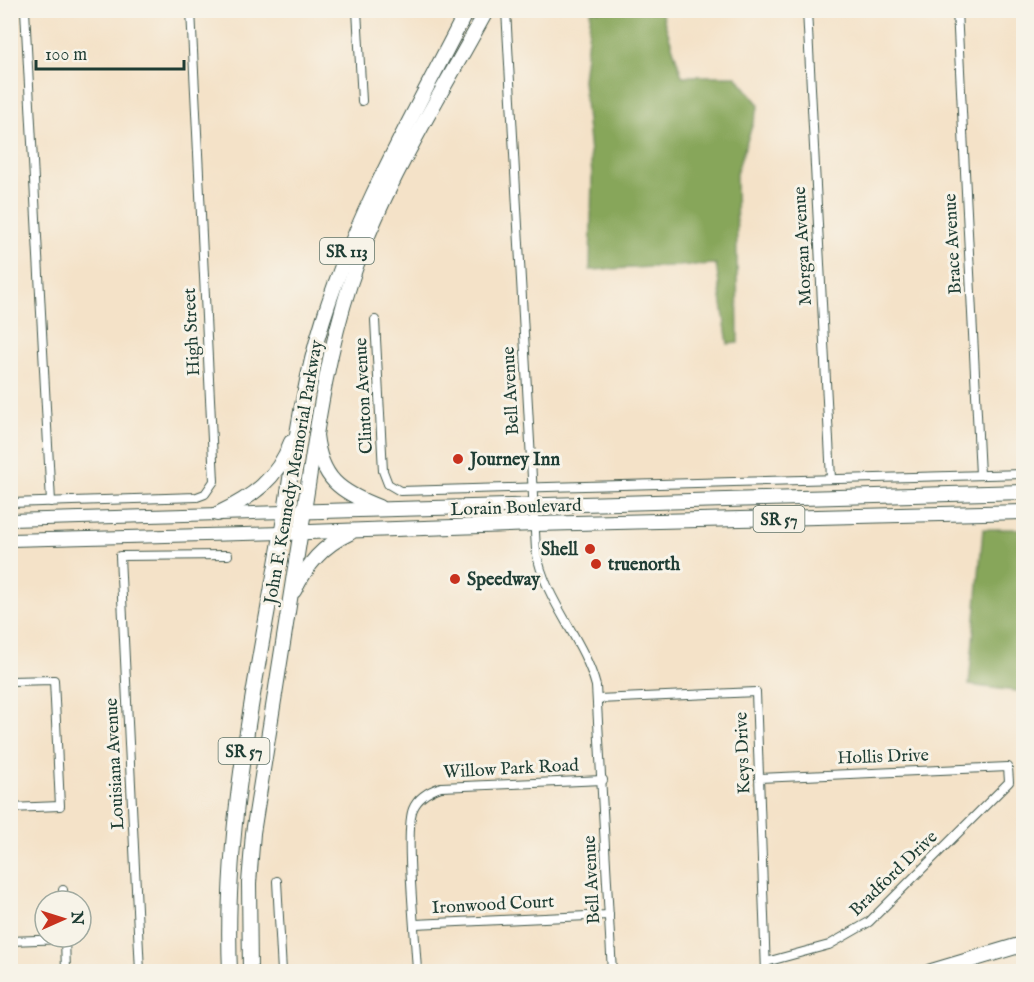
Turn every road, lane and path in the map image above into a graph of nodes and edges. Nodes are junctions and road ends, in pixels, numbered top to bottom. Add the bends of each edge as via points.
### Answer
1 (25, 10) edge
2 (191, 10) edge
3 (357, 10) edge
4 (467, 10) edge
5 (506, 10) edge
6 (807, 10) edge
7 (957, 10) edge
8 (485, 14) edge
9 (362, 101) dead end
10 (375, 320) dead end
11 (300, 414) junction
12 (316, 435) junction
13 (383, 471) joint
14 (1023, 474) edge
15 (980, 475) junction
16 (831, 479) junction
17 (532, 488) junction
18 (1023, 492) edge
19 (51, 502) junction
20 (10, 503) edge
21 (533, 506) junction
22 (383, 509) junction
23 (303, 511) junction
24 (285, 512) junction
25 (1023, 512) edge
26 (217, 514) junction
27 (10, 520) edge
28 (535, 524) junction
29 (369, 529) junction
30 (300, 532) junction
31 (281, 533) junction
32 (10, 540) edge
33 (228, 555) dead end
34 (289, 601) junction
35 (10, 681) edge
36 (598, 699) junction
37 (1008, 767) joint
38 (759, 778) junction
39 (603, 780) junction
40 (10, 808) edge
41 (278, 881) dead end
42 (609, 915) junction
43 (415, 924) junction
44 (33, 940) edge
45 (10, 941) edge
46 (1023, 944) edge
47 (65, 949) edge
48 (766, 967) edge
49 (66, 972) edge
50 (140, 972) edge
51 (230, 972) edge
52 (250, 972) edge
53 (282, 972) edge
54 (417, 972) edge
55 (612, 972) edge
56 (930, 972) edge

1 - 19 street
2 - 19 street, High Street via 214,481 205,494 197,497
3 - 9 street
4 - 11 main road, John F. Kennedy Memorial Parkway / SR 113 via 357,227 323,318
5 - 17 street, Bell Avenue
6 - 16 street, Morgan Avenue
7 - 15 street, Brace Avenue
8 - 12 main road, John F. Kennedy Memorial Parkway / SR 113 via 428,114 364,247 332,348
10 - 13 street, Clinton Avenue
11 - 24 main road, John F. Kennedy Memorial Parkway / SR 113
11 - 26 main road via 280,466 268,482 254,495
12 - 22 main road via 324,468 334,482 347,493
12 - 23 main road, John F. Kennedy Memorial Parkway / SR 113
13 - 17 street, Lorain Boulevard via 388,484 400,491
14 - 15 street, Lorain Boulevard
15 - 16 street, Lorain Boulevard
16 - 17 street, Lorain Boulevard
17 - 21 street, Bell Avenue
18 - 21 main road, Lorain Boulevard / SR 57
19 - 20 street
21 - 22 main road, Lorain Boulevard / SR 57
21 - 28 street, Bell Avenue
22 - 23 main road, Lorain Boulevard / SR 57
23 - 24 main road, Lorain Boulevard / SR 57
23 - 30 main road, John F. Kennedy Memorial Parkway / SR 113
24 - 26 main road, Lorain Boulevard
24 - 31 main road, John F. Kennedy Memorial Parkway / SR 57
25 - 28 main road, Lorain Boulevard / SR 57
26 - 27 main road, Lorain Boulevard
28 - 29 main road, Lorain Boulevard / SR 57
28 - 36 street, Bell Avenue via 536,550 547,590 588,661
29 - 30 main road, Lorain Boulevard
29 - 34 main road, SR 57 via 342,537 319,552
30 - 31 main road, Lorain Boulevard
30 - 34 main road, John F. Kennedy Memorial Parkway / SR 113
31 - 32 main road, Lorain Boulevard
31 - 51 main road, John F. Kennedy Memorial Parkway / SR 57 via 239,791 229,885
33 - 50 street, Louisiana Avenue via 120,556
34 - 52 main road, John F. Kennedy Memorial Parkway / SR 57 via 253,833
35 - 40 street via 54,680 60,806
36 - 38 street, Keys Drive via 756,692
36 - 39 street, Bell Avenue
37 - 38 street, Hollis Drive
37 - 48 street, Bradford Drive via 1009,782 869,922 829,945
38 - 48 street, Keys Drive
39 - 42 street, Bell Avenue
39 - 43 street, Willow Park Road via 441,788 424,795 417,801 410,819
41 - 53 street
42 - 43 street, Ironwood Court
42 - 55 street, Bell Avenue
43 - 54 street, Willow Park Road
44 - 45 street
46 - 56 highway
47 - 49 street

